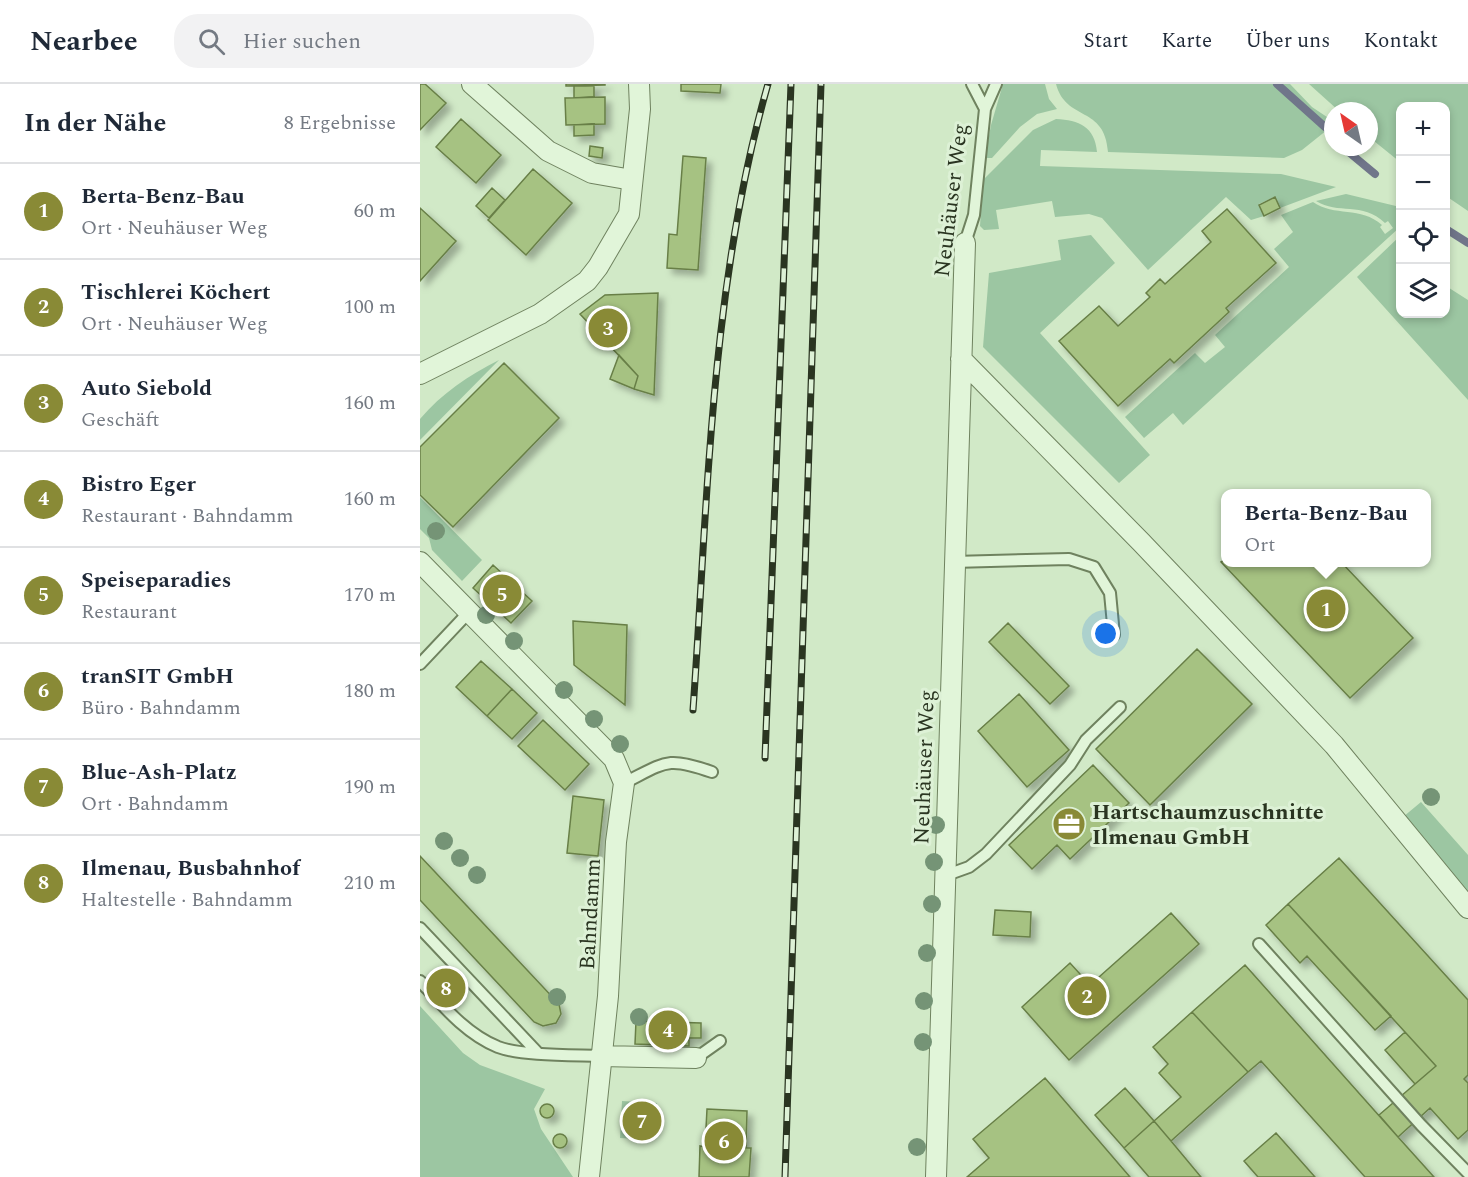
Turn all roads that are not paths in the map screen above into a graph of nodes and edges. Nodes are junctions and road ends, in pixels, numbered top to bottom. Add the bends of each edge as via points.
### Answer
1 (472, 84) edge
2 (639, 84) edge
3 (972, 84) edge
4 (996, 84) edge
5 (985, 110) junction
6 (632, 180) junction
7 (964, 243) joint
8 (961, 359) junction
9 (420, 374) edge
10 (420, 562) edge
11 (953, 562) junction
12 (469, 612) junction
13 (1114, 635) dead end
14 (420, 662) edge
15 (1120, 707) dead end
16 (712, 772) dead end
17 (623, 779) junction
18 (944, 876) junction
19 (1468, 908) edge
20 (420, 928) edge
21 (1258, 944) dead end
22 (420, 981) edge
23 (720, 1041) dead end
24 (537, 1052) junction
25 (600, 1056) junction
26 (696, 1058) joint
27 (1468, 1173) edge
28 (589, 1177) edge
29 (936, 1177) edge

1 - 6 street via 548,151 592,173
2 - 6 street
3 - 5 lane
4 - 5 lane, Neuhäuser Weg
5 - 7 lane, Neuhäuser Weg via 974,215
6 - 9 street via 629,214 587,281 540,314
7 - 8 street, Neuhäuser Weg
8 - 11 street, Neuhäuser Weg
8 - 19 street via 1334,745
10 - 12 street
11 - 13 lane via 1068,559 1094,567 1110,593
11 - 18 street, Neuhäuser Weg
12 - 14 lane
12 - 17 street via 614,759
15 - 18 lane via 1086,740 1070,765 987,854 969,867
16 - 17 lane via 669,761
17 - 25 street, Bahndamm via 608,996
18 - 29 street, Neuhäuser Weg
20 - 24 lane
21 - 27 lane
22 - 24 lane via 479,1036 500,1048
23 - 26 lane
24 - 25 lane
25 - 26 street
25 - 28 street, Bahndamm

